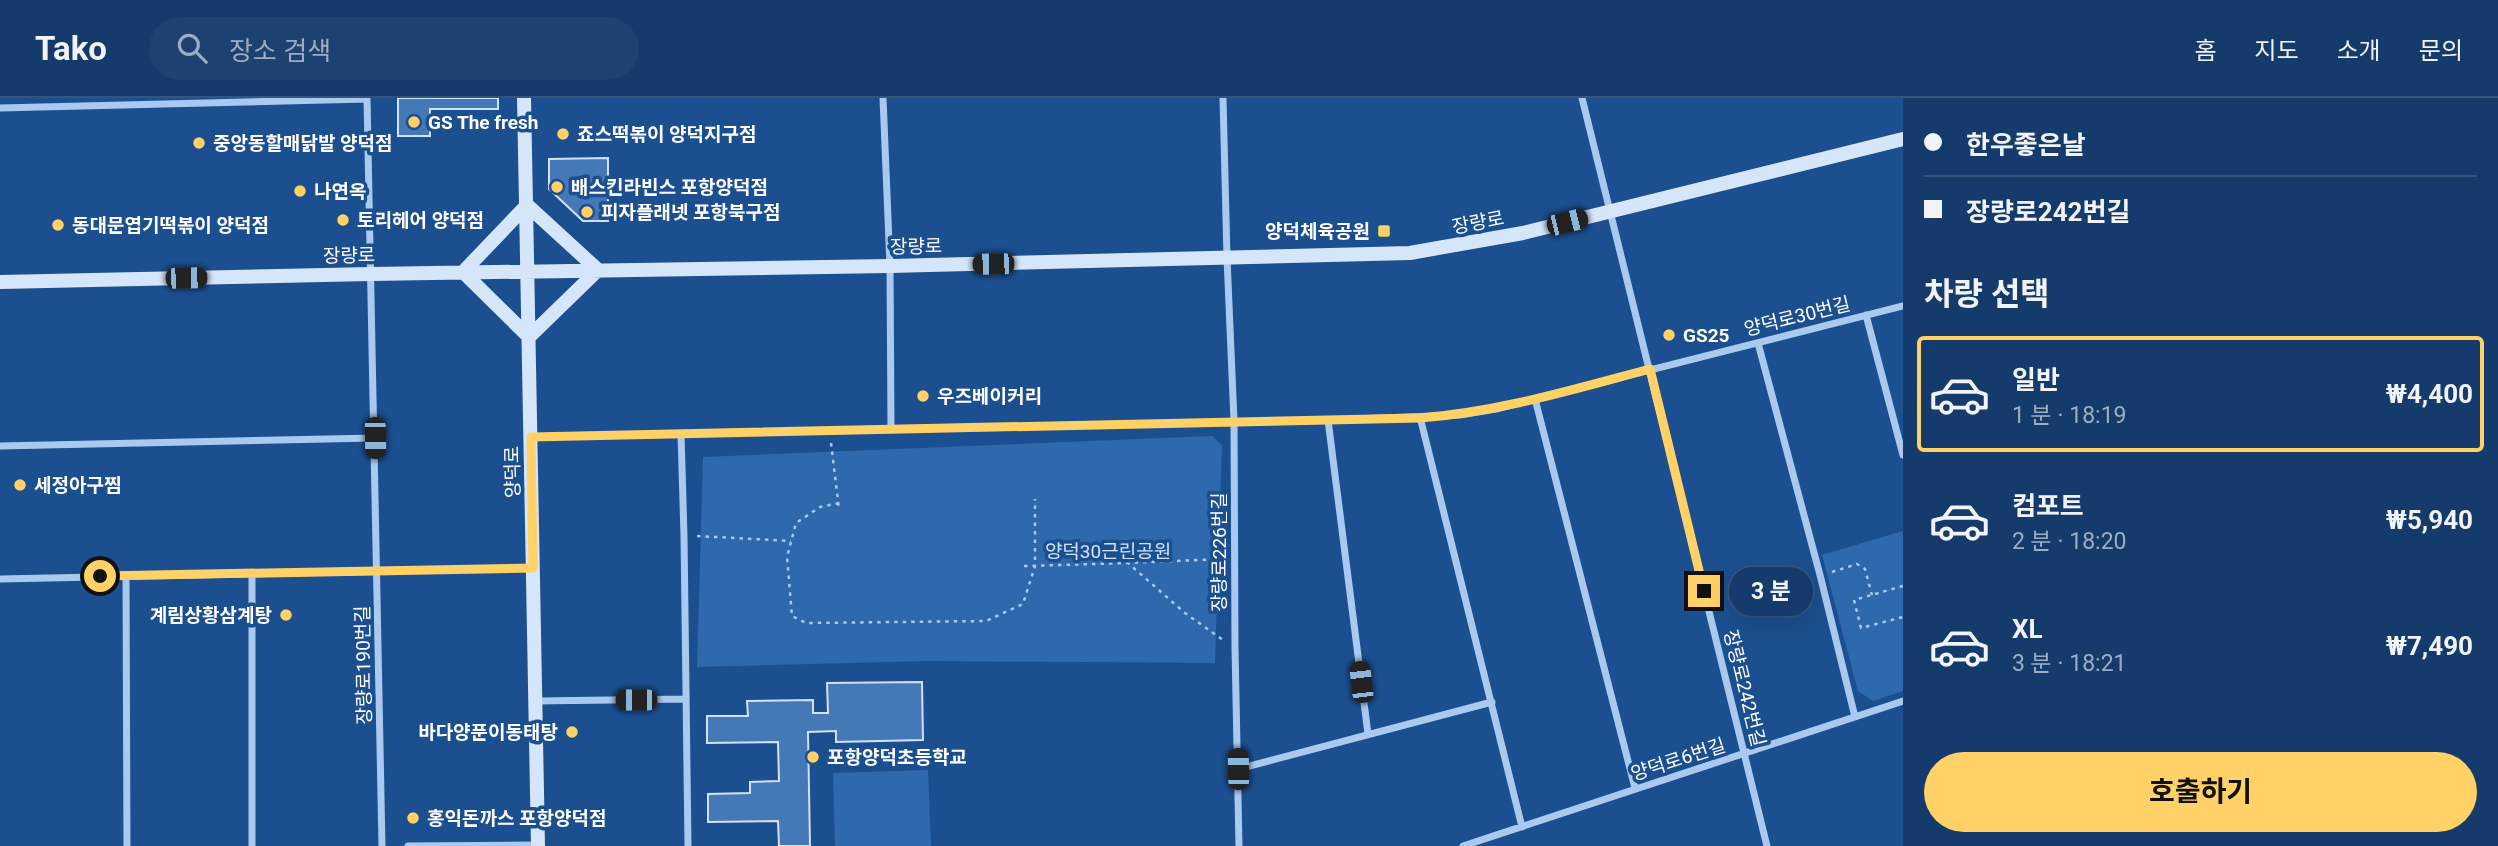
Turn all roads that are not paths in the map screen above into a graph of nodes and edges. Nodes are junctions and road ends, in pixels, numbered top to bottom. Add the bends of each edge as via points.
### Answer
1 (367, 98) edge
2 (524, 98) edge
3 (883, 98) edge
4 (1223, 98) edge
5 (1582, 98) edge
6 (0, 108) edge
7 (1903, 139) edge
8 (527, 205) junction
9 (1611, 212) junction
10 (1227, 258) junction
11 (890, 266) junction
12 (598, 270) junction
13 (528, 271) junction
14 (463, 272) junction
15 (371, 274) junction
16 (0, 282) edge
17 (1903, 306) edge
18 (1866, 315) junction
19 (529, 337) junction
20 (1758, 343) junction
21 (1650, 369) junction
22 (1535, 399) junction
23 (1420, 418) junction
24 (1328, 420) junction
25 (1234, 421) junction
26 (891, 428) junction
27 (681, 434) junction
28 (531, 437) junction
29 (375, 438) junction
30 (0, 446) edge
31 (1903, 456) edge
32 (533, 568) junction
33 (377, 571) junction
34 (252, 573) junction
35 (126, 576) junction
36 (0, 579) edge
37 (686, 699) junction
38 (536, 701) junction
39 (1903, 701) edge
40 (1492, 702) junction
41 (1855, 717) junction
42 (1367, 734) junction
43 (1745, 754) junction
44 (1238, 769) junction
45 (1636, 788) junction
46 (1522, 827) junction
47 (538, 845) edge
48 (127, 846) edge
49 (252, 846) edge
50 (382, 846) edge
51 (408, 846) edge
52 (688, 846) edge
53 (1239, 846) edge
54 (1463, 846) edge
55 (1767, 846) edge

1 - 6 street
1 - 15 street, 장량로190번길
2 - 8 street, 양덕로
3 - 11 street
4 - 10 street, 장량로226번길
5 - 9 street, 장량로242번길
7 - 9 street, 장량로
8 - 12 street
8 - 13 street, 양덕로
8 - 14 street
9 - 10 street, 장량로 via 1422,251
9 - 21 street, 장량로242번길
10 - 11 street, 장량로
10 - 25 street, 장량로226번길
11 - 12 street, 장량로
11 - 26 street
12 - 13 street, 장량로
12 - 19 street
13 - 14 street, 장량로
13 - 19 street, 양덕로
14 - 15 street, 장량로
14 - 19 street
15 - 16 street, 장량로
15 - 29 street, 장량로190번길
17 - 18 street, 양덕로30번길
18 - 20 street, 양덕로30번길
18 - 31 street
19 - 28 street, 양덕로
20 - 21 street, 양덕로30번길
20 - 41 street
21 - 22 street, 양덕로30번길
21 - 43 street, 장량로242번길
22 - 23 street, 양덕로30번길 via 1460,415
22 - 45 street
23 - 24 street, 양덕로30번길
23 - 40 street
24 - 25 street, 양덕로30번길
24 - 42 street
25 - 26 street, 양덕로30번길
25 - 44 street, 장량로226번길
26 - 27 street, 양덕로30번길
27 - 28 street, 양덕로30번길
27 - 37 street
28 - 32 street, 양덕로
29 - 30 street
29 - 33 street, 장량로190번길
32 - 33 street
32 - 38 street, 양덕로
33 - 34 street
33 - 50 street, 장량로190번길
34 - 35 street
34 - 49 street
35 - 36 street
35 - 48 street
37 - 38 street
37 - 52 street
38 - 47 street, 양덕로
39 - 41 street, 양덕로6번길
40 - 42 street
40 - 46 street
41 - 43 street, 양덕로6번길
42 - 44 street
43 - 45 street, 양덕로6번길
43 - 55 street, 장량로242번길
44 - 53 street, 장량로226번길
45 - 46 street, 양덕로6번길
46 - 54 street, 양덕로6번길
47 - 51 street

